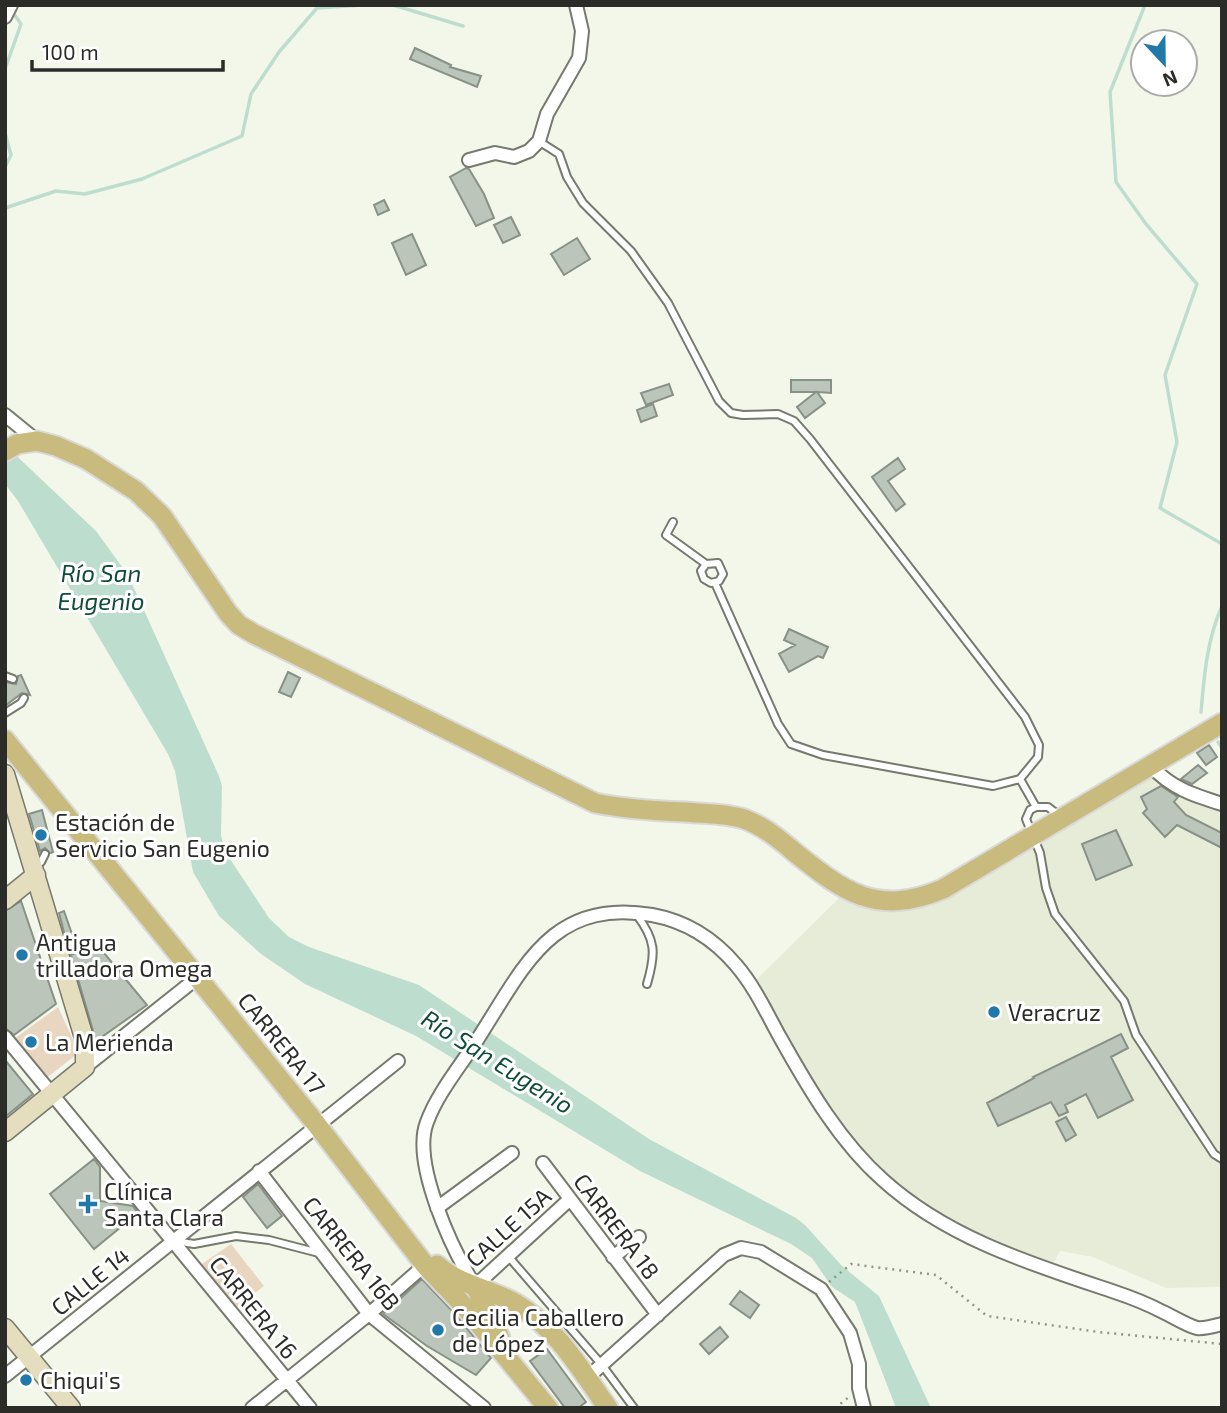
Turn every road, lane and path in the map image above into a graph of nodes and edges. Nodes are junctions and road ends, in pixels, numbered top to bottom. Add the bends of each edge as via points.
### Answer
1 (11, 5) edge
2 (576, 5) edge
3 (5, 17) edge
4 (539, 141) junction
5 (469, 160) dead end
6 (5, 415) edge
7 (37, 440) junction
8 (11, 447) edge
9 (673, 522) dead end
10 (706, 564) junction
11 (715, 583) junction
12 (24, 698) dead end
13 (5, 713) edge
14 (1222, 723) edge
15 (5, 740) edge
16 (1150, 765) junction
17 (5, 774) edge
18 (1020, 779) junction
19 (1222, 804) edge
20 (1036, 807) junction
21 (1062, 818) junction
22 (1032, 836) junction
23 (38, 865) junction
24 (5, 900) edge
25 (634, 912) junction
26 (197, 978) junction
27 (647, 984) dead end
28 (5, 1037) edge
29 (398, 1061) dead end
30 (85, 1067) junction
31 (51, 1094) junction
32 (317, 1125) junction
33 (5, 1132) edge
34 (512, 1153) dead end
35 (1222, 1159) edge
36 (543, 1163) dead end
37 (259, 1171) junction
38 (570, 1199) junction
39 (437, 1208) junction
40 (639, 1237) dead end
41 (173, 1241) junction
42 (414, 1247) junction
43 (324, 1255) junction
44 (508, 1256) junction
45 (613, 1257) junction
46 (425, 1265) junction
47 (828, 1283) dead end
48 (475, 1286) junction
49 (369, 1314) junction
50 (658, 1315) junction
51 (1222, 1324) edge
52 (5, 1328) edge
53 (1222, 1344) edge
54 (30, 1357) junction
55 (514, 1367) junction
56 (595, 1371) junction
57 (5, 1376) edge
58 (287, 1380) junction
59 (859, 1388) junction
60 (71, 1408) edge
61 (252, 1408) edge
62 (310, 1408) edge
63 (484, 1408) edge
64 (548, 1408) edge
65 (608, 1408) edge
66 (634, 1408) edge
67 (835, 1408) edge
68 (864, 1408) edge

1 - 3 street
2 - 4 street via 582,31 579,58 547,114
4 - 5 street via 514,158 495,153
4 - 18 lane via 559,154 583,203 631,251 667,303 719,401 731,413 778,414 794,421 1026,718 1039,745 1038,757
6 - 7 street
7 - 8 main road
7 - 22 main road via 86,459 150,502 239,625 595,803 743,819 771,832 846,891 882,900 914,900 936,892
9 - 10 lane via 666,535
10 - 11 lane via 702,575 706,582
10 - 11 lane via 721,566 723,574
11 - 18 lane via 791,744 823,755 993,786
12 - 13 lane
14 - 16 main road
15 - 26 main road, CARRERA 17
16 - 19 street via 1177,788
16 - 21 main road
17 - 23 main road
18 - 20 lane
20 - 21 lane via 1048,807
20 - 22 lane via 1026,818
21 - 22 main road
22 - 35 lane via 1055,914 1124,1000 1140,1043 1214,1154
23 - 24 main road
23 - 30 main road via 85,1041
25 - 27 lane via 652,939 654,960
25 - 39 street via 593,915 565,926 540,947 513,985 426,1123 425,1152
25 - 51 street via 690,927 735,964 845,1138 882,1180 925,1212 1008,1255 1139,1300 1199,1328
26 - 30 street
26 - 32 main road, CARRERA 17
28 - 31 street, CARRERA 16
29 - 32 street, CALLE 14
30 - 31 main road
31 - 33 main road
31 - 41 street, CARRERA 16
32 - 37 street, CALLE 14
32 - 42 main road, CARRERA 17
34 - 39 street
36 - 38 street, CARRERA 18
37 - 41 street, CALLE 14
37 - 43 street, CARRERA 16B
38 - 44 street, CALLE 15A
38 - 45 street, CARRERA 18
39 - 48 street
40 - 45 street
41 - 43 lane via 194,1244 236,1236
41 - 54 street, CALLE 14
41 - 58 street, CARRERA 16
42 - 46 main road, CARRERA 17
42 - 48 main road, CARRERA 17 via 456,1279
43 - 49 street, CARRERA 16B
44 - 48 street, CALLE 15A
44 - 56 lane
45 - 50 street, CARRERA 18
46 - 49 street
46 - 55 main road, CARRERA 17
47 - 53 path via 851,1264 889,1267 936,1275 986,1315
48 - 55 main road
48 - 56 main road, CARRERA 17 via 515,1303
49 - 58 street
49 - 63 street, CARRERA 16B
50 - 56 street
50 - 59 street via 724,1255 741,1248 761,1252 821,1289 849,1333 859,1364
52 - 54 main road
54 - 57 street, CALLE 14
54 - 60 main road
55 - 64 main road, CARRERA 17
56 - 65 main road, CARRERA 17
56 - 66 lane
58 - 61 street
58 - 62 street, CARRERA 16
59 - 67 path
59 - 68 street

